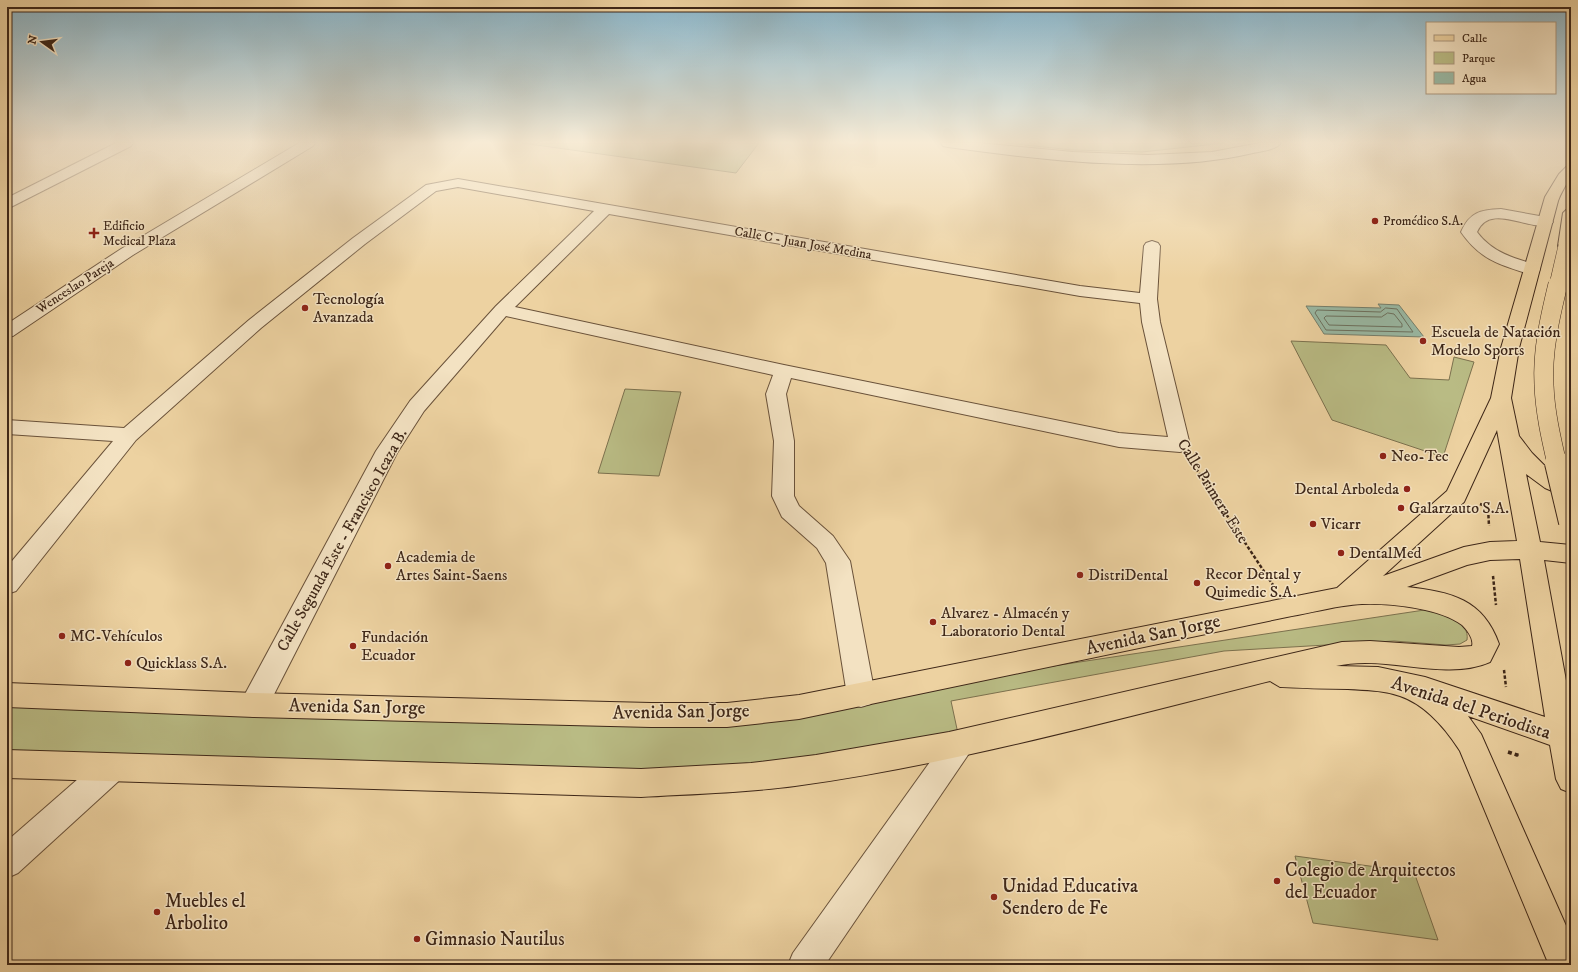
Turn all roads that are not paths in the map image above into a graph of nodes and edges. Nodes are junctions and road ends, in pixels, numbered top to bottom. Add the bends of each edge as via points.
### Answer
1 (38, 188) edge
2 (232, 188) edge
3 (431, 188) edge
4 (489, 188) edge
5 (1555, 188) edge
6 (7, 204) edge
7 (606, 209) junction
8 (1571, 213) edge
9 (1545, 222) junction
10 (1152, 246) dead end
11 (1532, 269) junction
12 (1148, 299) junction
13 (502, 310) junction
14 (7, 332) edge
15 (784, 372) junction
16 (1502, 398) junction
17 (7, 427) edge
18 (1508, 434) junction
19 (129, 435) junction
20 (1571, 491) edge
21 (1571, 522) edge
22 (1530, 550) junction
23 (1571, 554) edge
24 (7, 584) edge
25 (1353, 595) junction
26 (1251, 674) junction
27 (1402, 684) junction
28 (7, 695) edge
29 (861, 695) junction
30 (254, 705) junction
31 (1566, 738) edge
32 (960, 744) junction
33 (7, 764) edge
34 (112, 768) junction
35 (1571, 779) edge
36 (7, 862) edge
37 (805, 965) edge
38 (1566, 965) edge

1 - 6 street
2 - 14 street, Wenceslao Pareja via 133,248
3 - 19 street, Calle C - Juan José Medina via 359,241 255,324
4 - 7 street, Calle C - Juan José Medina
5 - 9 main road
7 - 12 street, Calle C - Juan José Medina via 1080,291
7 - 13 street, Calle Segunda Este - Francisco Icaza B.
8 - 21 main road, bridge via 1544,367 1547,411
9 - 11 main road
9 - 11 street via 1491,213 1478,217 1470,224 1469,232 1476,244 1490,255
10 - 12 street, Calle Primera Este
11 - 16 main road via 1510,348
12 - 15 street, Calle Primera Este via 1159,361 1180,445 1118,440
13 - 15 street
13 - 30 street, Calle Segunda Este - Francisco Icaza B. via 426,395 387,451
15 - 29 street via 776,394 784,441 782,496 790,511 825,542 838,561
16 - 18 main road
16 - 25 main road via 1456,496
17 - 19 street
18 - 20 main road via 1528,464 1556,485
18 - 22 main road
19 - 24 street, Calle C - Juan José Medina
22 - 23 main road
22 - 25 main road via 1490,551 1464,556
22 - 31 main road
25 - 26 main road via 1427,600 1453,607 1472,619 1483,634 1486,644 1481,654 1474,657 1342,653
25 - 29 main road, Avenida San Jorge
26 - 27 main road, Avenida del Periodista via 1378,679
26 - 32 main road
27 - 31 main road, Avenida del Periodista via 1425,689
27 - 38 main road via 1435,700 1462,728 1471,742
28 - 30 main road, Avenida San Jorge
29 - 30 main road, Avenida San Jorge via 799,707 727,715
31 - 35 main road
32 - 34 main road via 809,770 736,779 641,783
32 - 37 street
33 - 34 main road
34 - 36 street

